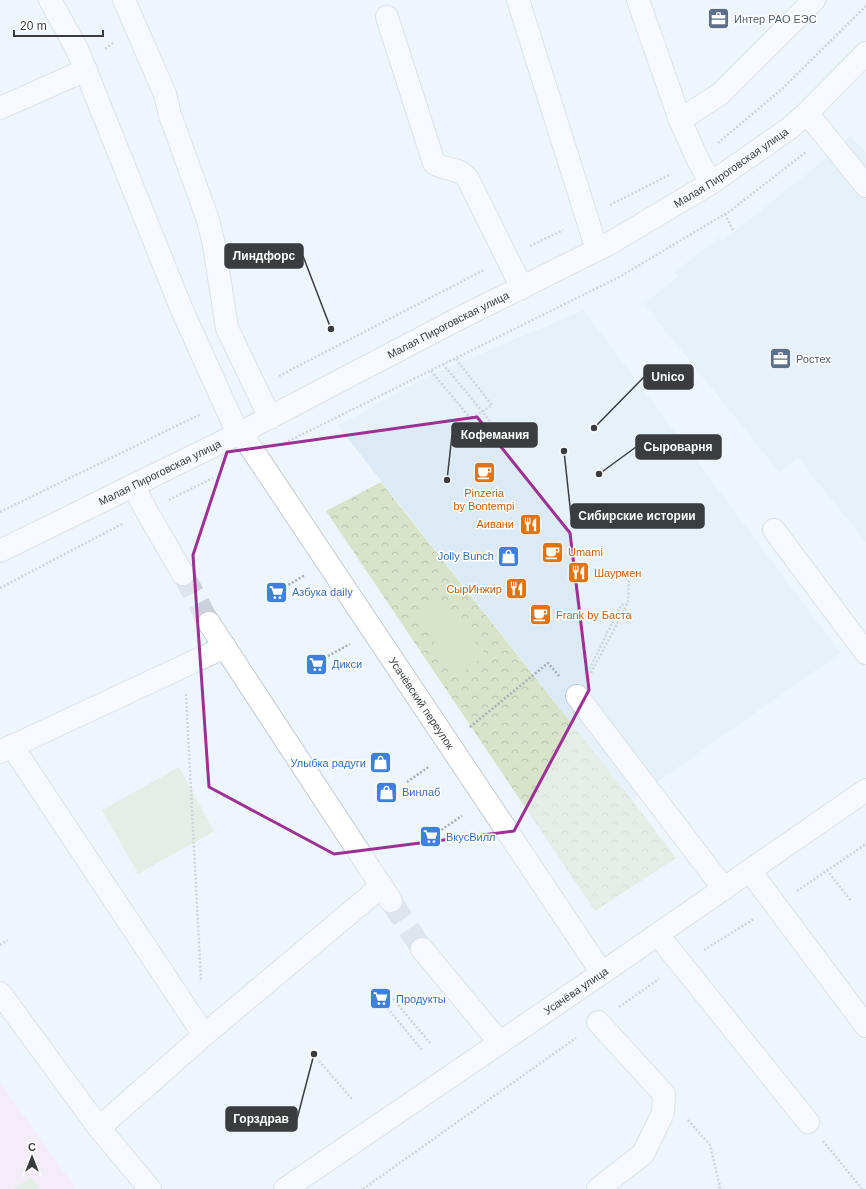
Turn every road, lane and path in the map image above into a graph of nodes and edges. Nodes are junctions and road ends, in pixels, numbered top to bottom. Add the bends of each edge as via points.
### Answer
1 (50, 0) edge
2 (124, 0) edge
3 (518, 0) edge
4 (638, 0) edge
5 (814, 0) edge
6 (866, 6) edge
7 (387, 17) dead end
8 (866, 53) edge
9 (86, 70) junction
10 (0, 108) edge
11 (808, 113) junction
12 (680, 120) junction
13 (698, 160) junction
14 (711, 183) junction
15 (866, 186) edge
16 (725, 214) dead end
17 (587, 217) junction
18 (734, 232) dead end
19 (597, 250) junction
20 (507, 258) junction
21 (522, 288) junction
22 (455, 358) dead end
23 (443, 364) dead end
24 (431, 371) dead end
25 (255, 387) junction
26 (224, 402) junction
27 (482, 412) junction
28 (270, 418) junction
29 (494, 427) dead end
30 (240, 433) junction
31 (216, 477) dead end
32 (133, 486) junction
33 (0, 512) edge
34 (146, 512) junction
35 (774, 530) dead end
36 (0, 551) edge
37 (183, 574) tunnel mouth
38 (306, 574) dead end
39 (624, 575) dead end
40 (284, 587) dead end
41 (0, 588) edge
42 (209, 623) tunnel mouth
43 (351, 644) dead end
44 (225, 647) junction
45 (866, 653) edge
46 (328, 656) dead end
47 (184, 666) junction
48 (577, 696) junction
49 (467, 730) dead end
50 (6, 749) edge
51 (430, 766) dead end
52 (407, 782) dead end
53 (866, 790) edge
54 (462, 816) dead end
55 (438, 832) dead end
56 (827, 870) dead end
57 (750, 871) junction
58 (724, 889) junction
59 (851, 901) dead end
60 (658, 935) junction
61 (8, 940) dead end
62 (0, 945) edge
63 (422, 949) tunnel mouth
64 (602, 973) junction
65 (201, 988) dead end
66 (0, 993) edge
67 (393, 999) dead end
68 (385, 1006) dead end
69 (598, 1022) dead end
70 (866, 1026) edge
71 (204, 1035) junction
72 (500, 1043) junction
73 (431, 1044) dead end
74 (422, 1050) dead end
75 (319, 1061) dead end
76 (664, 1094) junction
77 (352, 1099) dead end
78 (808, 1122) joint
79 (99, 1128) junction
80 (150, 1189) edge
81 (285, 1189) edge
82 (598, 1189) edge
83 (718, 1189) edge
84 (862, 1189) edge

1 - 9 street, Усачёвский переулок
2 - 25 street via 165,94 170,115 208,220 227,328
3 - 17 street
4 - 12 street
5 - 12 street via 720,94
6 - 13 path via 783,88
7 - 20 street via 434,163 439,167 460,172 468,179
8 - 11 street, Малая Пироговская улица
9 - 10 street
9 - 26 street, Усачёвский переулок via 182,310
11 - 14 street, Малая Пироговская улица
11 - 15 street
12 - 13 street
13 - 14 street
13 - 17 path
14 - 19 street, Малая Пироговская улица
16 - 18 path
17 - 19 street
17 - 20 path
19 - 21 street, Малая Пироговская улица
20 - 21 street
20 - 25 path
21 - 28 street, Малая Пироговская улица
22 - 27 path via 492,405
23 - 27 path
24 - 27 path via 471,419
25 - 28 street
26 - 30 street, Усачёвский переулок
26 - 33 path
27 - 29 path
28 - 30 street, Малая Пироговская улица
30 - 32 street, Малая Пироговская улица
30 - 64 street, Усачёвский переулок
31 - 34 path
32 - 34 street
32 - 36 street, Малая Пироговская улица
34 - 37 street
34 - 41 path
35 - 45 street
38 - 40 path
39 - 48 path via 629,579 628,603
42 - 44 street
43 - 46 path
44 - 47 street
44 - 71 street via 386,894
47 - 50 street
47 - 65 path
48 - 49 path via 548,663
48 - 58 street
50 - 71 street
51 - 52 path
53 - 57 street, Усачёва улица
54 - 55 path
56 - 59 path
57 - 58 street, Усачёва улица
57 - 70 street
58 - 60 street, Усачёва улица
60 - 64 street, Усачёва улица
60 - 78 street
61 - 62 path
63 - 72 street
64 - 72 street, Усачёва улица
66 - 79 street
67 - 73 path
68 - 74 path
69 - 76 street
71 - 79 street
72 - 81 street, Усачёва улица
75 - 77 path
76 - 82 street via 663,1113 643,1154
76 - 83 path via 710,1145 720,1187
78 - 84 path
79 - 80 street

